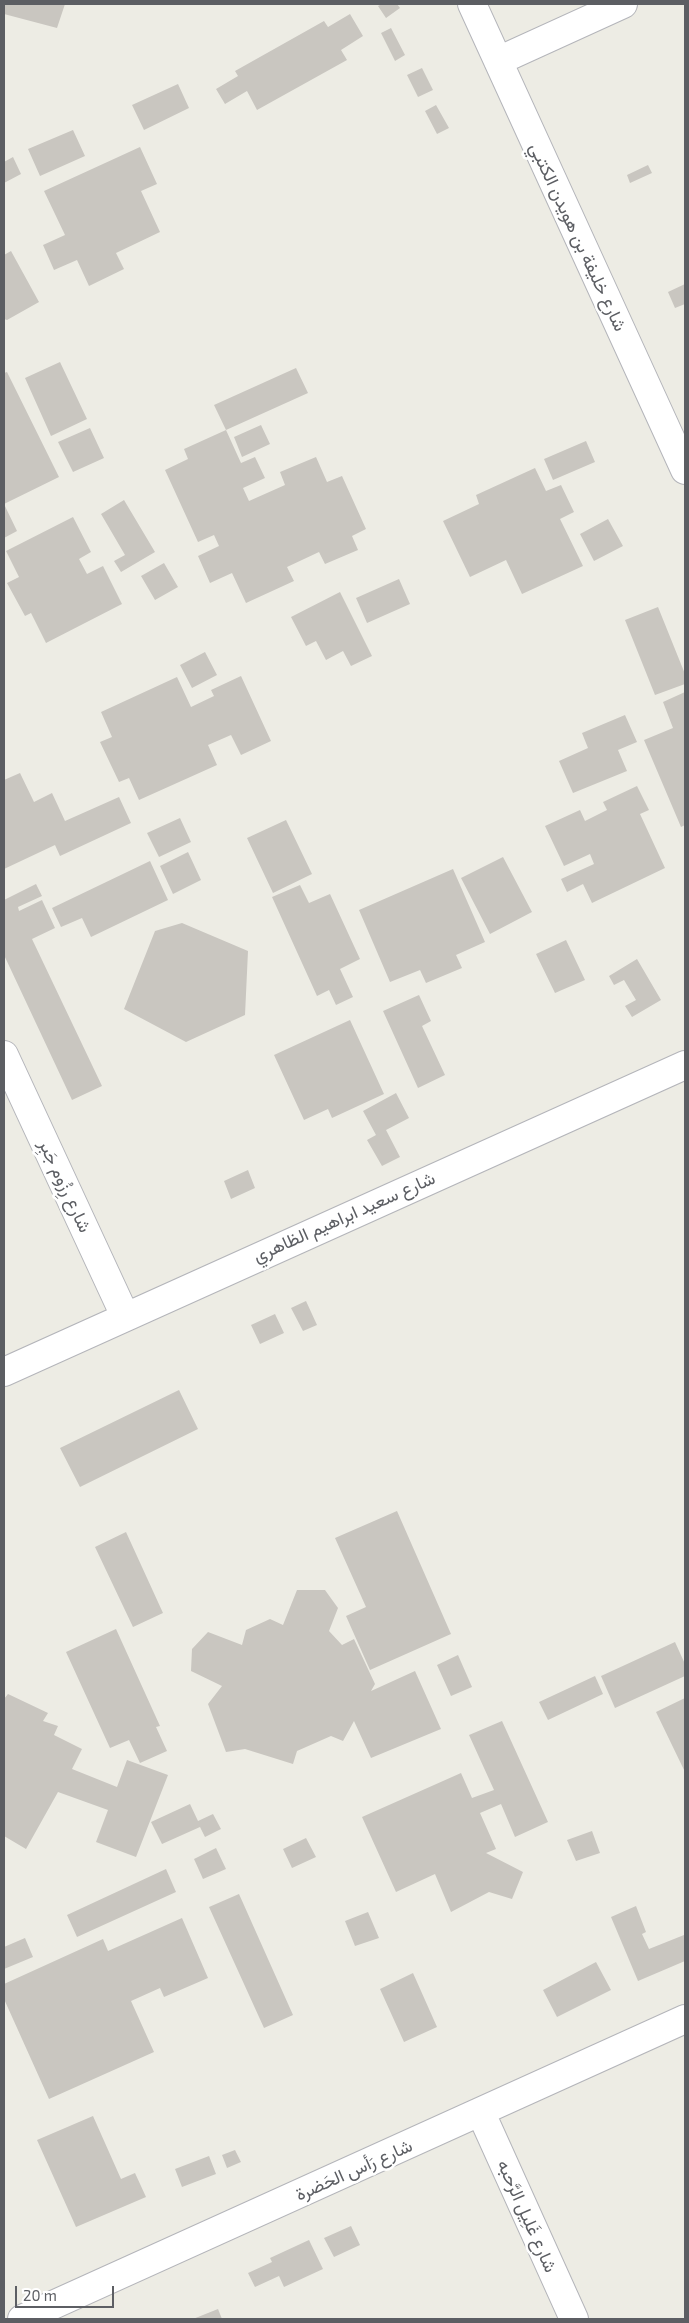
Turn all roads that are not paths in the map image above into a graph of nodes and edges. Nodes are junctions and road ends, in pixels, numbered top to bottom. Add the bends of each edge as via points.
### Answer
1 (472, 4) edge
2 (623, 4) edge
3 (498, 61) junction
4 (685, 470) edge
5 (4, 1055) edge
6 (685, 1065) edge
7 (125, 1316) junction
8 (4, 1372) edge
9 (685, 2019) edge
10 (481, 2113) junction
11 (22, 2319) edge
12 (574, 2319) edge

1 - 3 street, شارع خليفة بن هويدن الكتبي
2 - 3 street
3 - 4 street, شارع خليفة بن هويدن الكتبي
5 - 7 street, شارع رِزُوم جَبِر
6 - 7 street, شارع سعيد ابراهيم الظاهري
7 - 8 street, شارع سعيد ابراهيم الظاهري
9 - 10 street, شارع رَأس الحَضرة
10 - 11 street, شارع رَأس الحَضرة
10 - 12 street, شارع غَلِيل الرَّحبه

